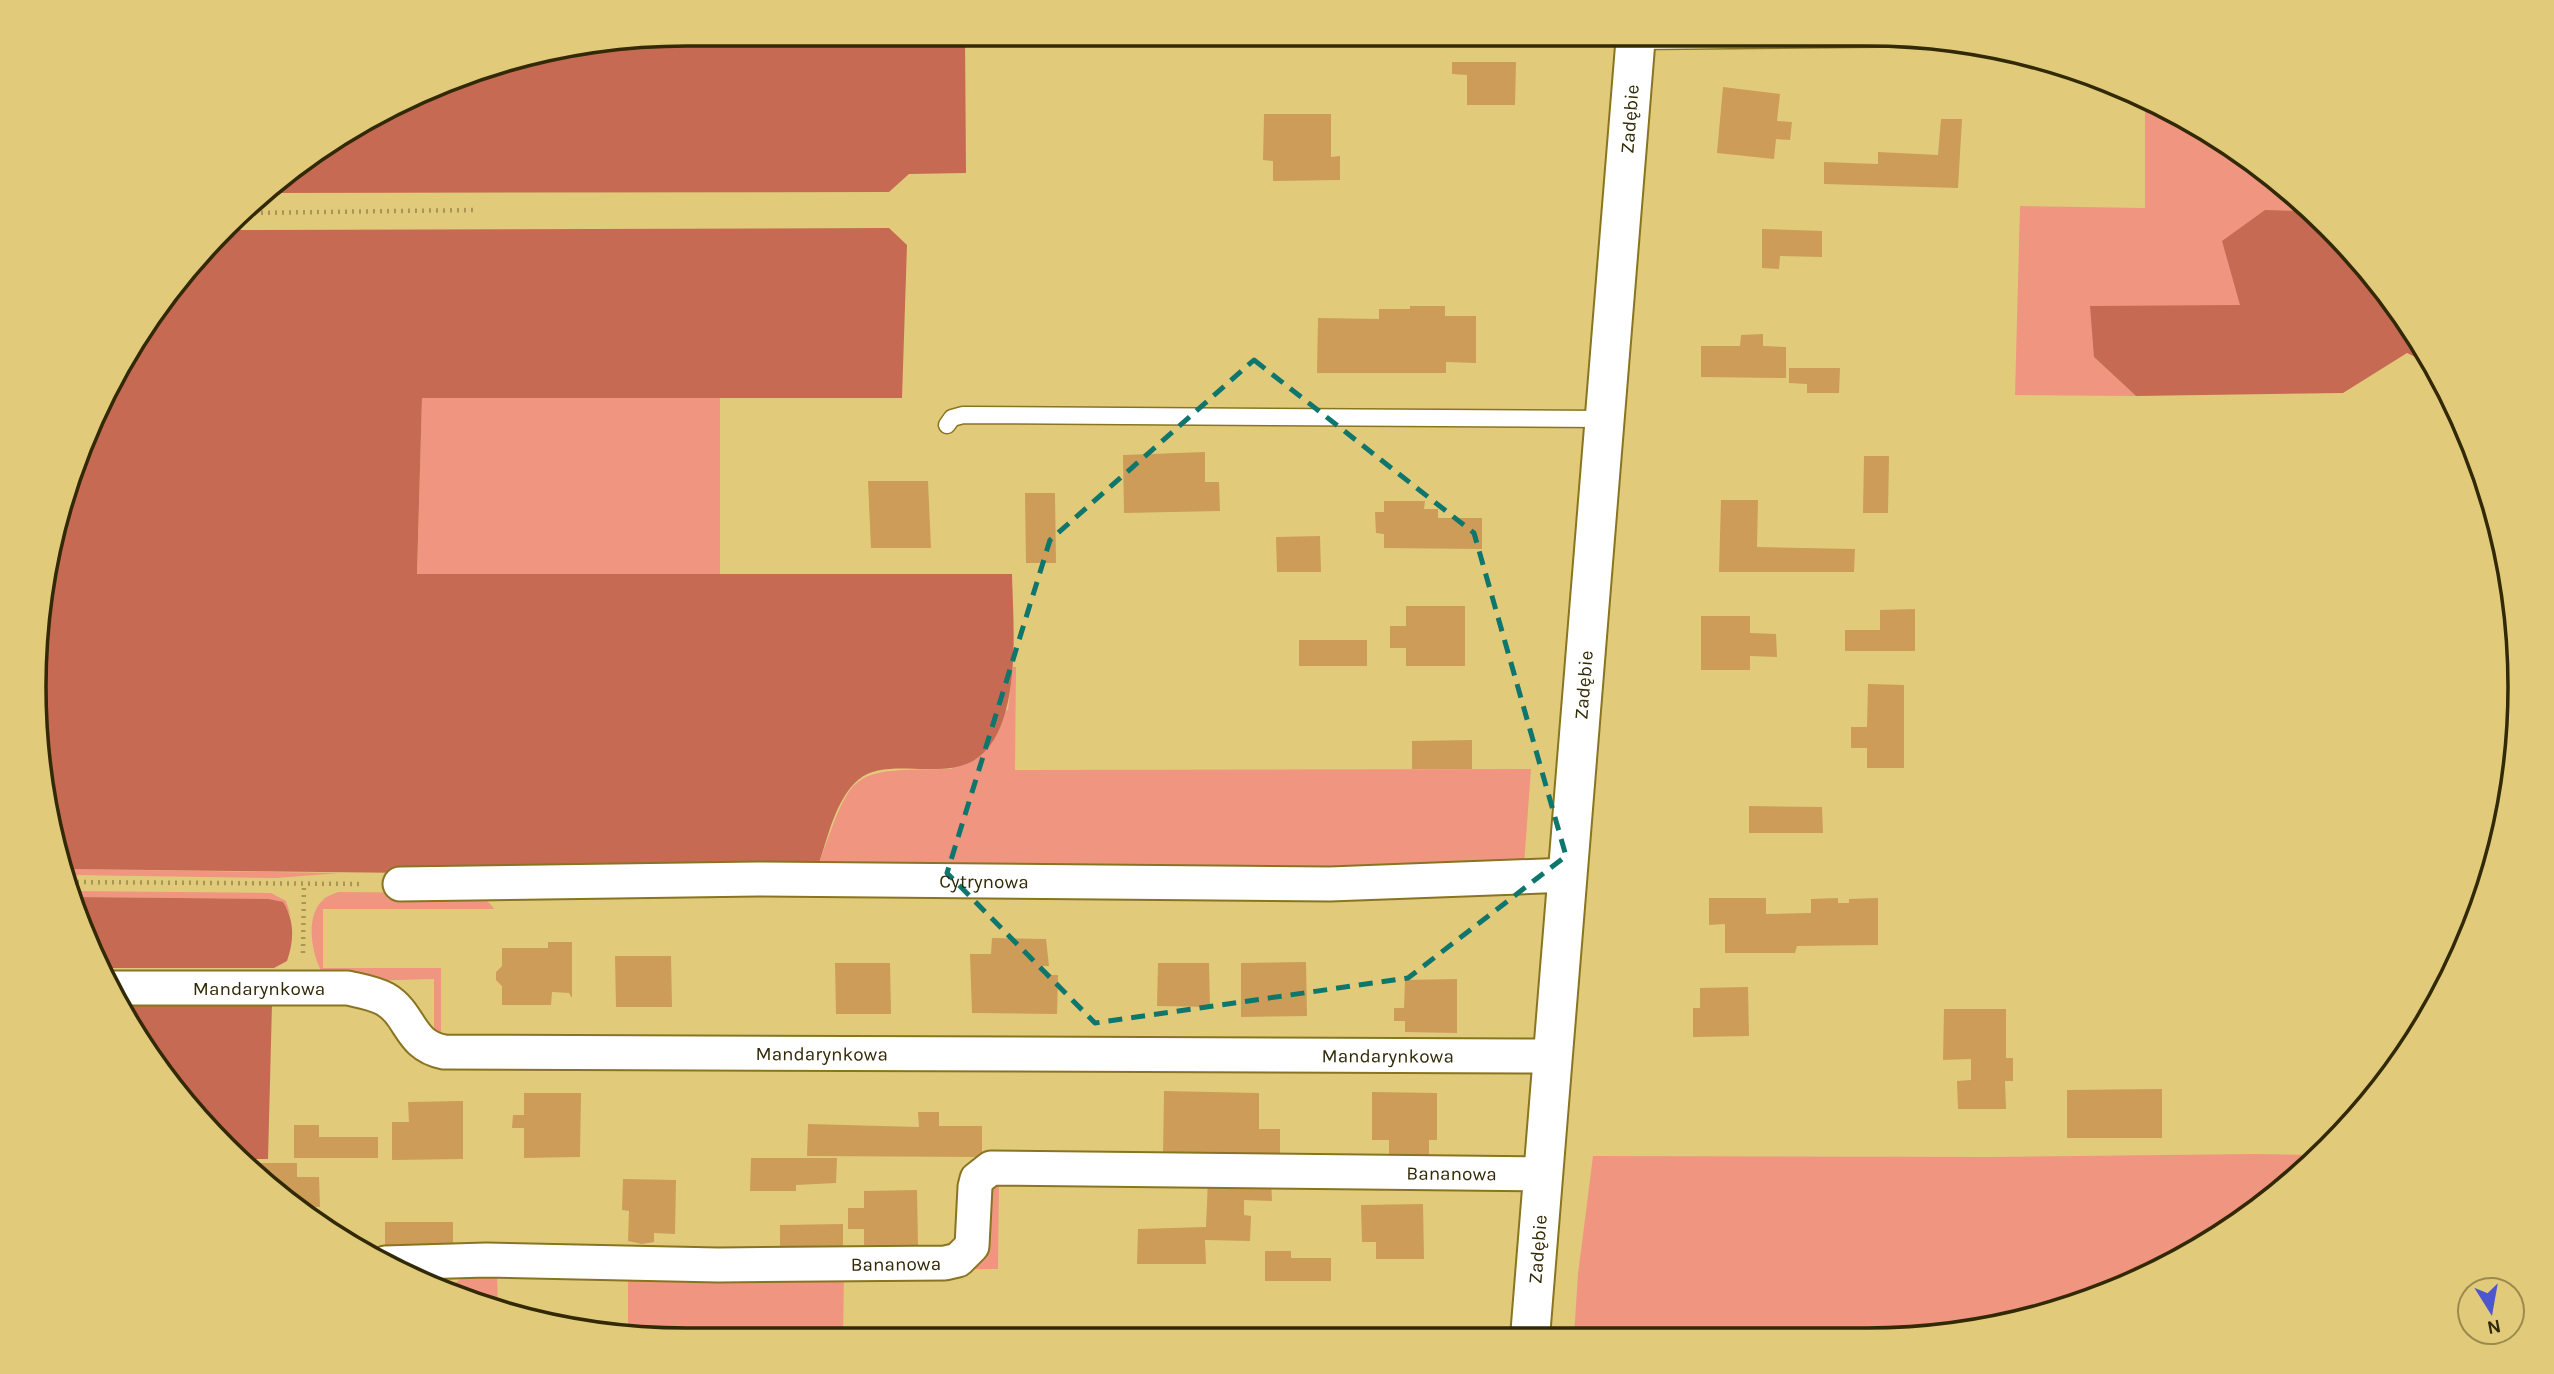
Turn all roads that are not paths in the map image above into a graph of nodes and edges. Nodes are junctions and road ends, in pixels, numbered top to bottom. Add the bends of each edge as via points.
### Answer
1 (1634, 46) edge
2 (1604, 419) junction
3 (947, 425) dead end
4 (1569, 875) junction
5 (400, 884) road end
6 (121, 988) edge
7 (1554, 1056) junction
8 (1544, 1174) junction
9 (406, 1263) edge
10 (1531, 1328) edge

1 - 2 street, Zadębie
2 - 3 lane via 963,415 951,418
2 - 4 street, Zadębie
4 - 5 street, Cytrynowa via 1330,884 758,878
4 - 7 street, Zadębie
6 - 7 street, Mandarynkowa via 348,988 387,1000 420,1044 444,1052
7 - 8 street, Zadębie
8 - 9 street, Bananowa via 992,1168 977,1179 972,1245 967,1255 945,1263
8 - 10 street, Zadębie

